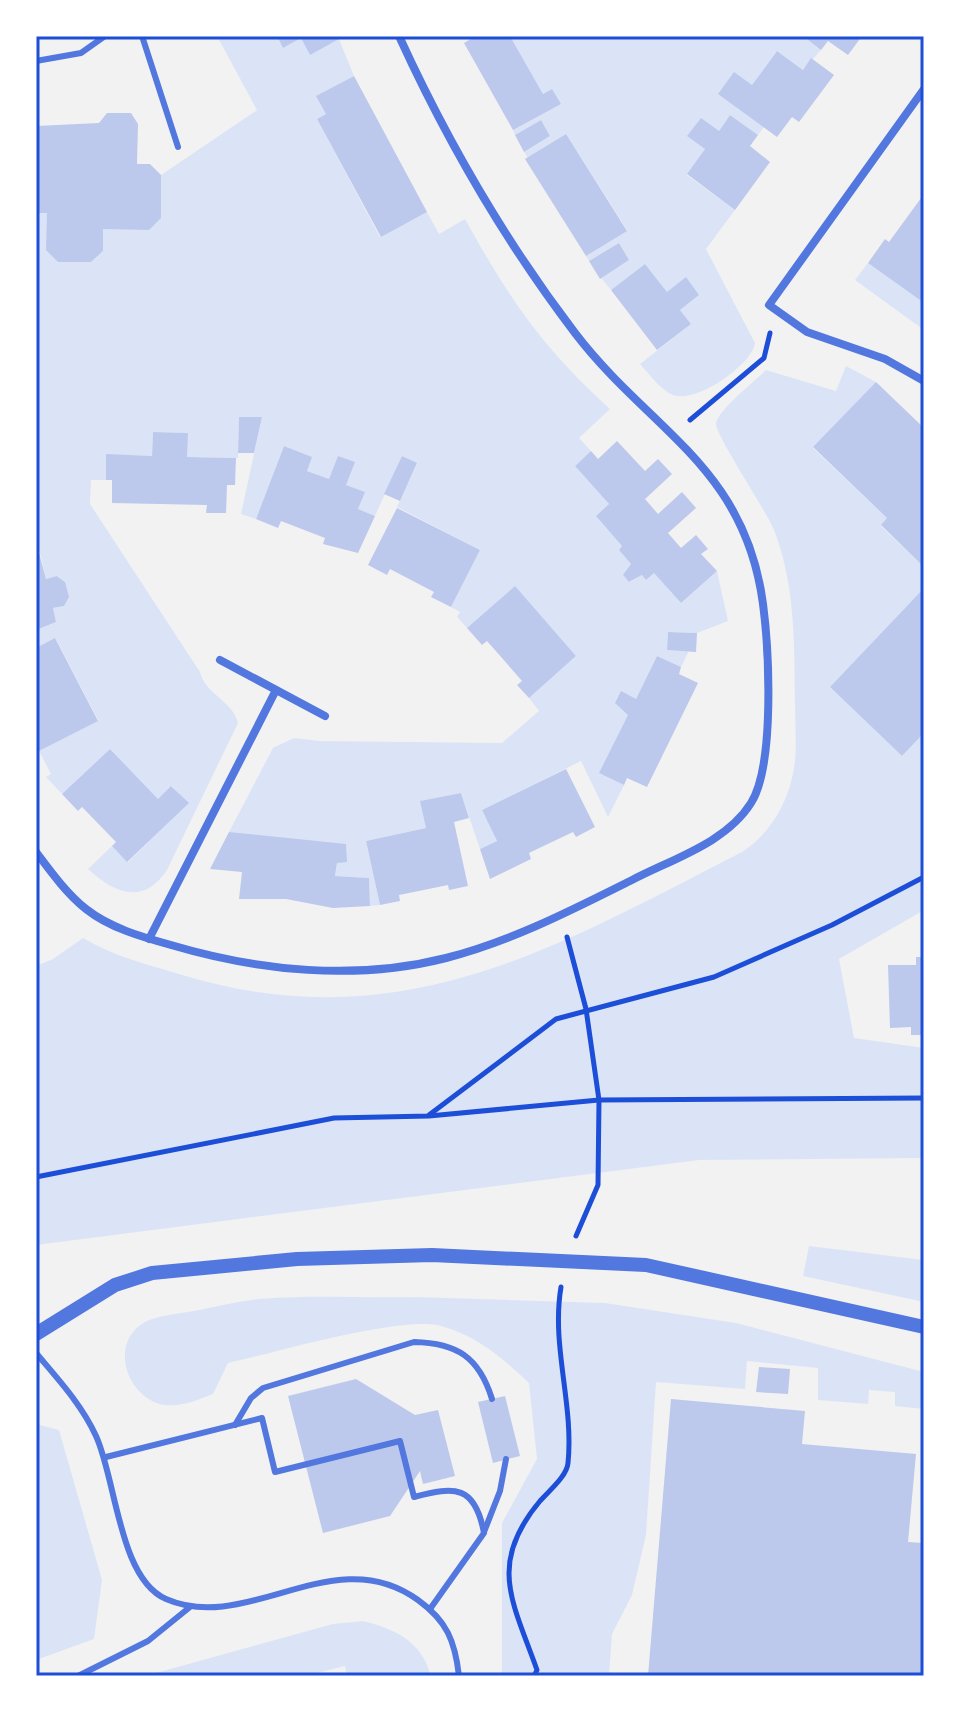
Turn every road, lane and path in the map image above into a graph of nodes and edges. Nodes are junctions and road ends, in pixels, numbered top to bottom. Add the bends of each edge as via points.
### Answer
1 (105, 36) edge
2 (142, 36) edge
3 (399, 36) edge
4 (36, 61) edge
5 (924, 89) edge
6 (178, 147) dead end
7 (764, 358) dead end
8 (924, 381) edge
9 (673, 432) junction
10 (220, 660) dead end
11 (276, 690) junction
12 (325, 716) dead end
13 (36, 852) edge
14 (924, 877) edge
15 (561, 916) junction
16 (149, 939) junction
17 (586, 1009) junction
18 (924, 1098) edge
19 (599, 1100) junction
20 (429, 1116) junction
21 (36, 1177) edge
22 (566, 1260) junction
23 (924, 1327) edge
24 (36, 1334) edge
25 (36, 1353) edge
26 (492, 1399) dead end
27 (235, 1425) junction
28 (106, 1457) junction
29 (506, 1459) dead end
30 (484, 1533) junction
31 (190, 1607) junction
32 (430, 1609) junction
33 (78, 1676) edge
34 (459, 1676) edge
35 (534, 1676) edge

1 - 4 lane via 81,53
2 - 6 lane
3 - 9 street via 439,118 515,249 606,370
5 - 8 street via 769,305 807,332 885,359
7 - 9 path
9 - 15 street via 720,489 746,539 758,577 765,624 765,771 751,804 724,831
10 - 11 street
11 - 12 street
11 - 16 street
13 - 16 street via 87,910
14 - 17 path via 714,977
15 - 16 street via 448,957 369,968 252,966
15 - 17 path
17 - 19 path
17 - 20 path via 556,1019
18 - 19 path
19 - 20 path
19 - 22 path via 598,1185
20 - 21 path via 334,1118
22 - 23 street via 646,1265
22 - 24 street via 432,1255 297,1259 152,1273 115,1285
22 - 35 path via 558,1308 571,1417 568,1468 522,1524 508,1556 510,1593 537,1670
25 - 28 lane via 86,1415
26 - 27 lane via 477,1366 464,1354 441,1343 414,1342 263,1388 241,1410
27 - 28 lane
27 - 30 lane via 262,1418 275,1472 400,1441 414,1497 448,1488 458,1491 475,1504
28 - 31 lane via 129,1555 163,1598
29 - 30 lane
30 - 32 lane
31 - 32 lane via 267,1596 317,1581 353,1579 391,1584
31 - 33 lane via 148,1641
32 - 34 lane via 455,1644

